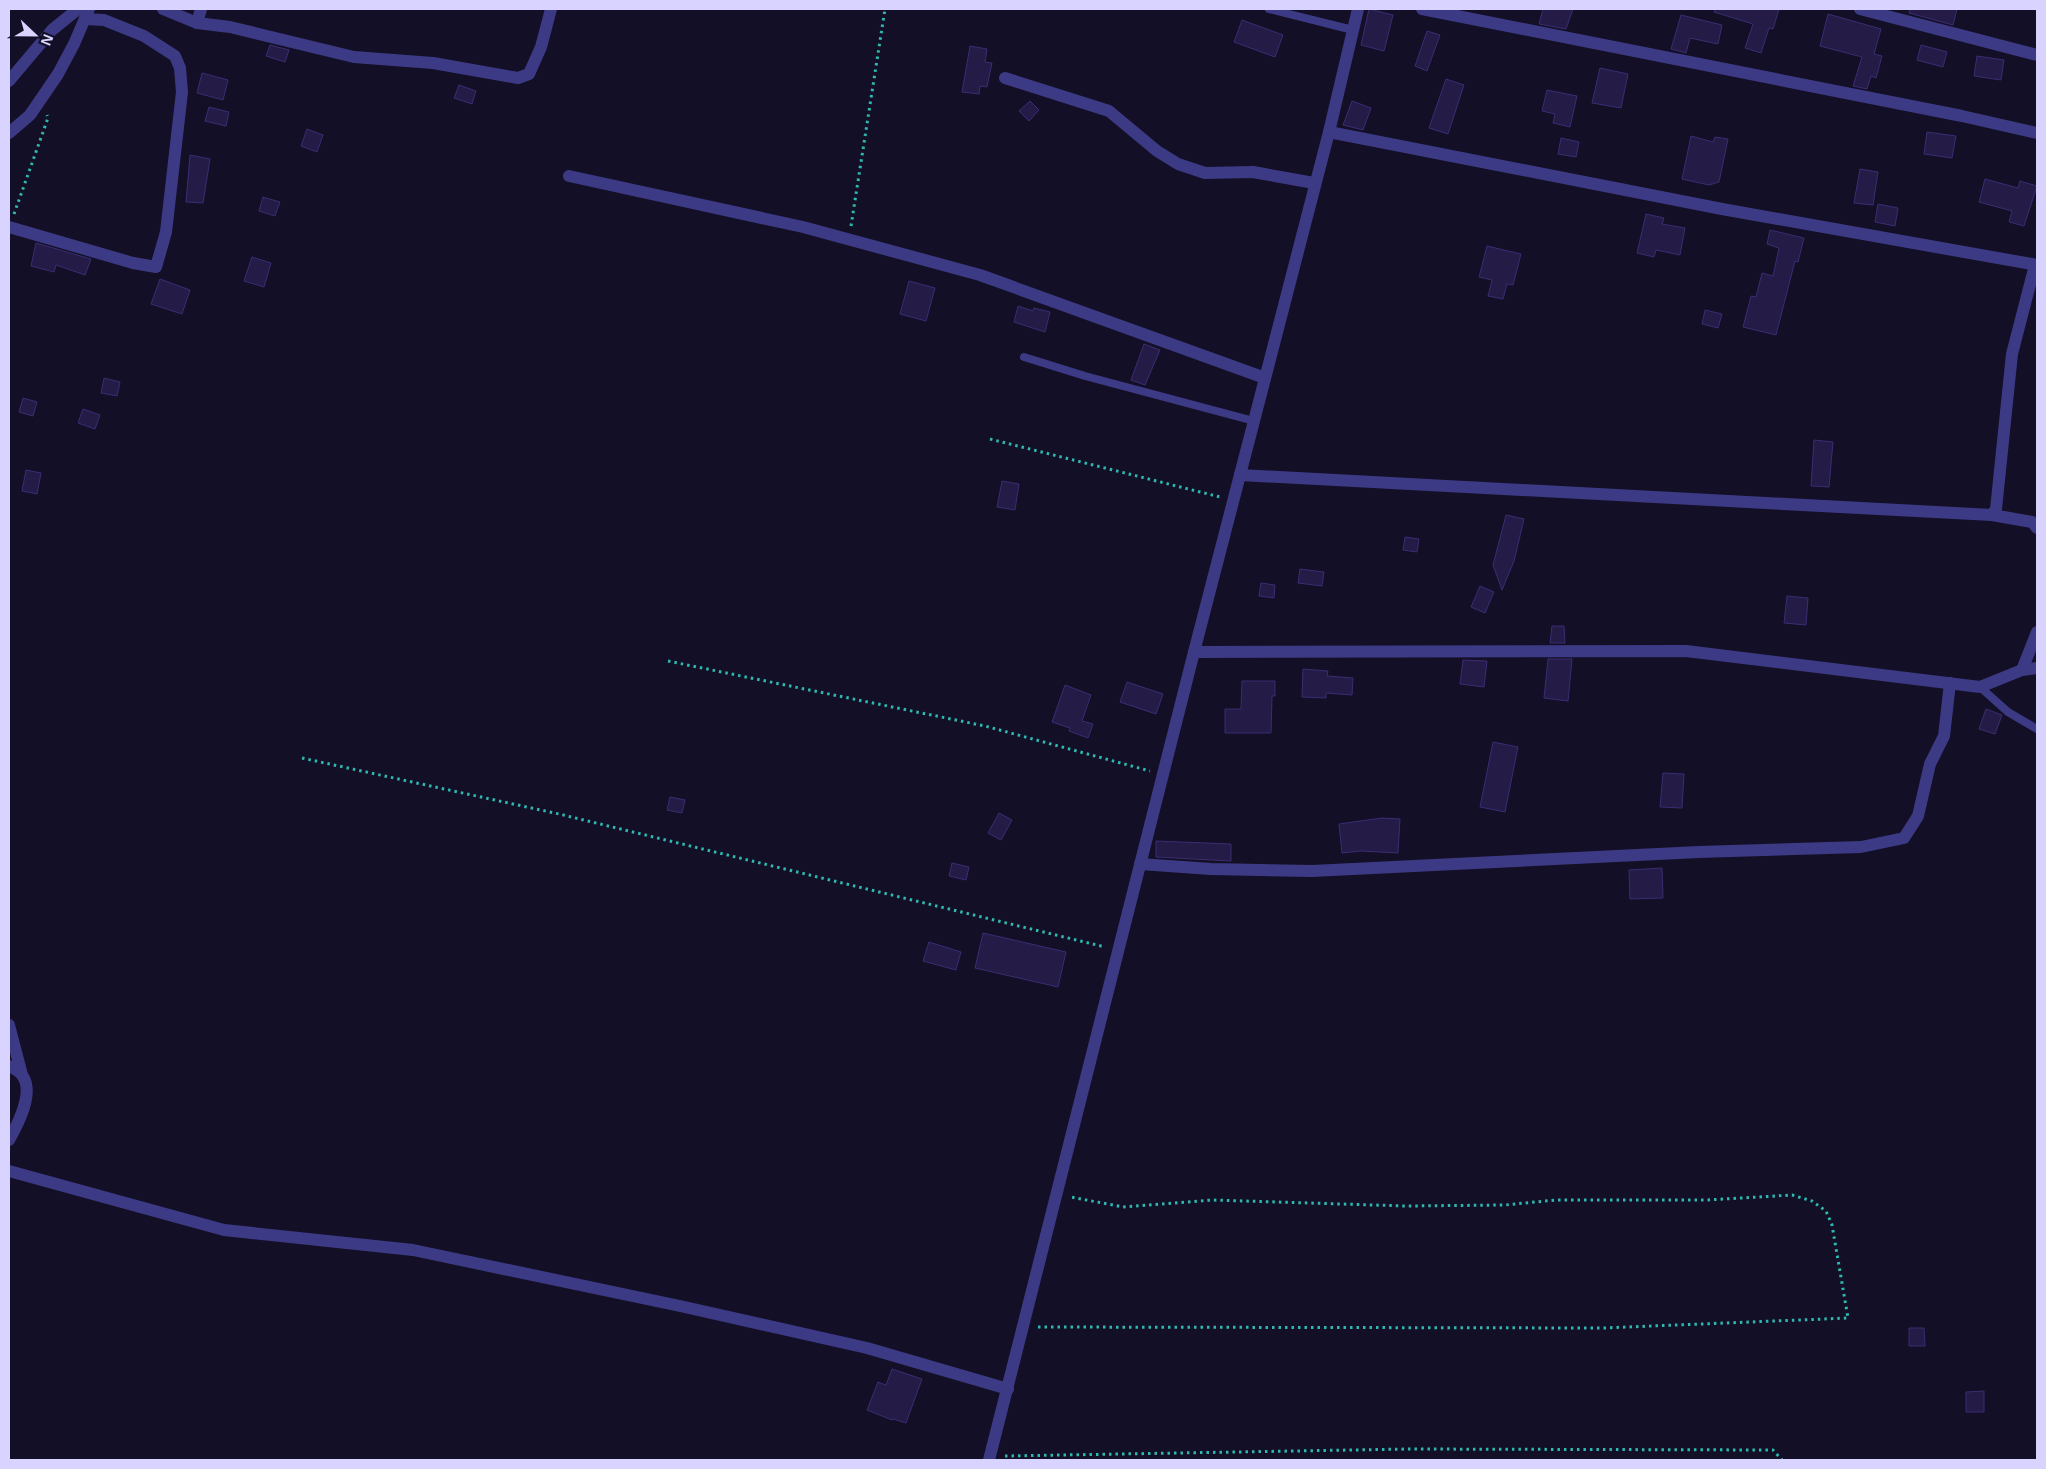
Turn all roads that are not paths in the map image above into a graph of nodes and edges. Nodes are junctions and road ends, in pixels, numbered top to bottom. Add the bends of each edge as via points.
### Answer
1 (163, 9) edge
2 (201, 9) edge
3 (551, 9) edge
4 (1269, 9) edge
5 (1358, 9) edge
6 (1422, 9) edge
7 (1860, 9) edge
8 (84, 12) edge
9 (197, 22) junction
10 (1353, 30) junction
11 (2037, 56) edge
12 (1005, 78) dead end
13 (9, 81) edge
14 (1329, 132) junction
15 (9, 133) edge
16 (2037, 133) edge
17 (569, 176) dead end
18 (1314, 183) junction
19 (10, 227) edge
20 (2036, 265) edge
21 (1024, 358) dead end
22 (1265, 378) junction
23 (1254, 421) junction
24 (1240, 475) junction
25 (1992, 515) junction
26 (2037, 528) edge
27 (2037, 632) edge
28 (1194, 652) junction
29 (2037, 668) edge
30 (2022, 670) junction
31 (1950, 683) junction
32 (1980, 687) junction
33 (2037, 729) edge
34 (1140, 864) junction
35 (9, 1025) edge
36 (9, 1066) edge
37 (22, 1075) junction
38 (9, 1140) edge
39 (9, 1171) edge
40 (1008, 1389) junction
41 (989, 1458) edge

1 - 9 street
2 - 9 street
3 - 9 street via 541,47 529,74 518,78 433,63 354,58 230,27
4 - 10 lane
5 - 10 street
6 - 16 street
7 - 11 street
8 - 13 street via 52,30
8 - 15 street via 74,44 58,74 30,115
8 - 19 street via 144,36 175,56 180,68 182,92 166,232 156,267 133,264
10 - 14 street
12 - 18 street via 1109,111 1178,164 1205,173 1253,172
14 - 18 street
14 - 20 street via 1722,209
17 - 22 street via 803,227 980,275
18 - 22 street
20 - 25 street via 2012,354 1996,509
21 - 23 lane
22 - 23 street
23 - 24 street
24 - 25 street
24 - 28 street
25 - 26 street via 2032,522
27 - 30 street
28 - 31 street via 1686,651
28 - 34 street
29 - 30 street
30 - 32 street
31 - 32 street
31 - 34 street via 1944,736 1930,764 1918,816 1904,838 1861,847 1312,871
32 - 33 lane via 2008,712
34 - 40 street
35 - 37 street
36 - 37 street
37 - 38 street via 27,1088 21,1119
39 - 40 street via 224,1230 413,1250 867,1348
40 - 41 street

